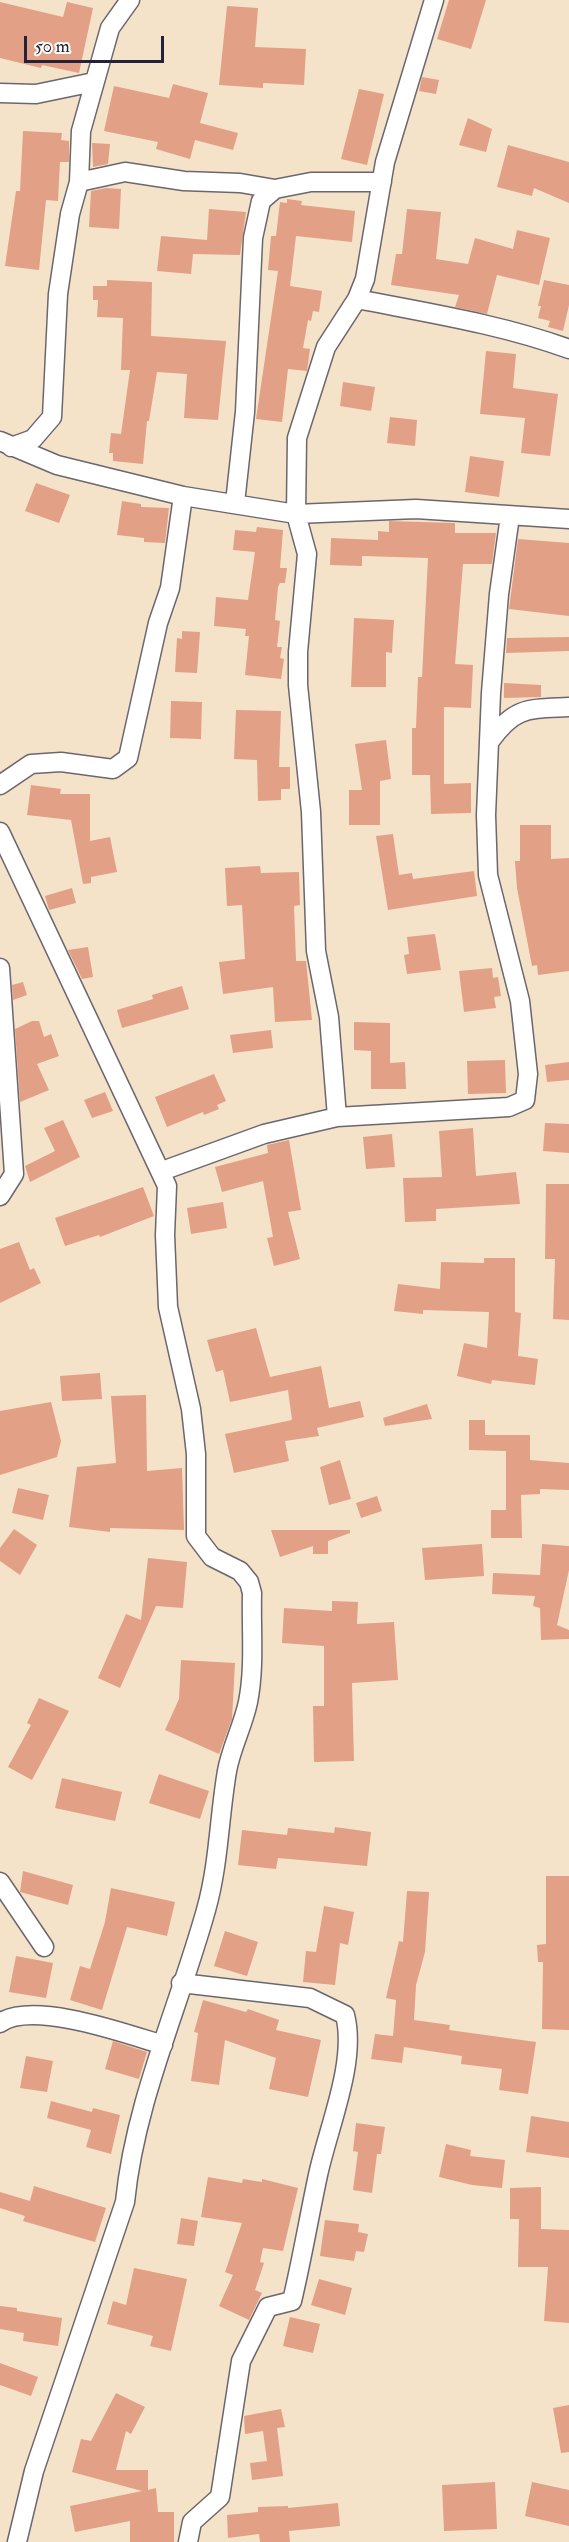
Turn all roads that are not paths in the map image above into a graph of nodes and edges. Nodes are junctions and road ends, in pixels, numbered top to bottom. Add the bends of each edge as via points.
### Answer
1 (130, 0) edge
2 (430, 1) edge
3 (94, 82) junction
4 (0, 93) edge
5 (382, 182) junction
6 (79, 183) junction
7 (275, 189) junction
8 (357, 299) junction
9 (569, 349) edge
10 (6, 444) edge
11 (183, 496) junction
12 (235, 503) junction
13 (296, 514) junction
14 (510, 516) junction
15 (569, 519) edge
16 (569, 707) edge
17 (490, 741) junction
18 (0, 785) edge
19 (0, 832) edge
20 (0, 968) edge
21 (337, 1117) junction
22 (162, 1171) junction
23 (0, 1196) edge
24 (0, 1882) edge
25 (44, 1947) dead end
26 (181, 1983) junction
27 (0, 2023) edge
28 (163, 2045) junction
29 (17, 2542) edge
30 (188, 2542) edge

1 - 3 street via 110,28
2 - 5 street
3 - 4 street via 36,94
3 - 6 street via 81,131
5 - 7 street via 311,182
5 - 8 street via 365,279
6 - 7 street via 125,172
6 - 10 street via 70,214 58,294 52,417 33,439
7 - 12 street via 261,201 253,238
8 - 9 street via 480,323
8 - 13 street via 326,348 297,438
10 - 11 street via 57,465
11 - 12 street
11 - 18 street via 170,588 158,623 128,758 113,769 61,762 31,764
12 - 13 street
13 - 14 street via 416,509
13 - 21 street via 307,554 298,685 311,812 316,951 329,1017
14 - 15 street
14 - 17 street via 497,621
16 - 17 street via 532,709 505,720
17 - 21 street via 488,875 520,1001 528,1074 525,1100 509,1107
19 - 22 street
20 - 23 street via 15,1174
21 - 22 street via 264,1134
22 - 26 street via 167,1186 168,1306 191,1409 196,1454 196,1536 212,1557 240,1571 252,1593 248,1702 227,1770 216,1867 206,1912
24 - 25 street
26 - 28 street
26 - 30 street via 310,1998 345,2015 349,2032 292,2301 268,2307 241,2361 220,2497 192,2522
27 - 28 street via 27,2016 57,2017
28 - 29 street via 131,2159 125,2202 34,2470

